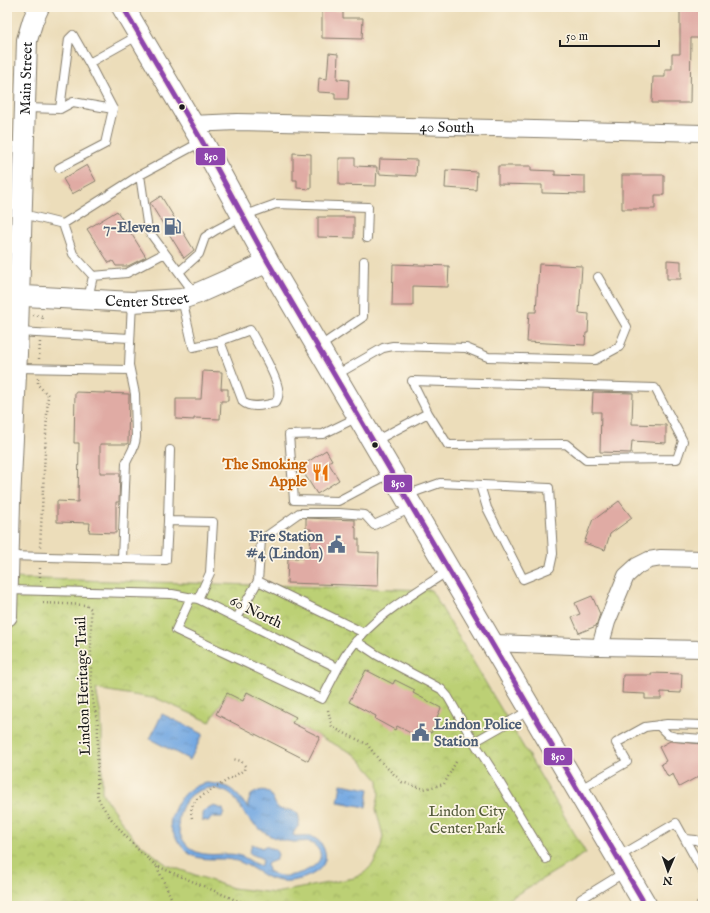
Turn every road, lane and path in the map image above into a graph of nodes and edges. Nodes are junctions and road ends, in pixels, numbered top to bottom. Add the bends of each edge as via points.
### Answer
1 (39, 7) edge
2 (123, 7) edge
3 (139, 35) junction
4 (90, 63) junction
5 (25, 108) junction
6 (113, 109) junction
7 (60, 110) junction
8 (196, 133) junction
9 (703, 133) edge
10 (59, 168) dead end
11 (140, 175) junction
12 (22, 213) junction
13 (243, 216) junction
14 (63, 224) junction
15 (367, 238) dead end
16 (165, 253) junction
17 (364, 261) dead end
18 (268, 262) junction
19 (179, 272) junction
20 (93, 276) junction
21 (598, 277) dead end
22 (189, 296) junction
23 (88, 300) junction
24 (132, 302) junction
25 (15, 309) edge
26 (40, 334) junction
27 (130, 338) junction
28 (220, 341) junction
29 (319, 348) junction
30 (13, 358) edge
31 (38, 368) junction
32 (130, 370) junction
33 (335, 376) junction
34 (428, 413) junction
35 (359, 416) junction
36 (374, 442) junction
37 (170, 450) dead end
38 (392, 472) junction
39 (480, 485) junction
40 (409, 501) junction
41 (8, 502) edge
42 (168, 521) junction
43 (8, 556) junction
44 (40, 556) junction
45 (122, 559) junction
46 (703, 559) edge
47 (450, 570) junction
48 (258, 581) junction
49 (8, 582) edge
50 (40, 591) junction
51 (194, 598) junction
52 (7, 616) edge
53 (237, 618) junction
54 (362, 632) junction
55 (356, 641) junction
56 (493, 643) junction
57 (600, 647) junction
58 (703, 649) edge
59 (338, 668) junction
60 (532, 709) junction
61 (328, 710) dead end
62 (658, 725) junction
63 (703, 725) edge
64 (703, 738) edge
65 (474, 742) junction
66 (233, 759) dead end
67 (457, 760) dead end
68 (578, 790) junction
69 (192, 818) dead end
70 (685, 839) junction
71 (703, 844) edge
72 (546, 859) dead end
73 (622, 864) junction
74 (157, 866) junction
75 (703, 872) edge
76 (175, 906) edge
77 (306, 906) edge
78 (585, 906) edge
79 (646, 906) edge

1 - 5 street, Main Street via 27,40
2 - 3 main road
3 - 4 lane
3 - 8 main road
4 - 6 lane
4 - 7 lane via 73,35 69,39
5 - 7 lane
5 - 12 street, Main Street
6 - 7 lane via 73,102
6 - 10 lane via 105,144
8 - 9 street, 40 South via 237,122
8 - 11 lane
8 - 13 main road
11 - 14 lane
11 - 16 lane via 148,230
12 - 14 lane
12 - 25 street, Main Street
13 - 15 lane via 276,204 368,207
13 - 18 main road
13 - 19 lane via 205,237 199,254
14 - 20 lane via 73,254
16 - 19 lane
16 - 20 lane via 128,272
17 - 29 lane via 363,317
18 - 22 street, Center Street
18 - 29 main road
19 - 22 lane
20 - 23 lane
21 - 33 lane via 627,327 619,347 595,360 488,357 466,348 393,346 383,348
22 - 24 street, Center Street
22 - 28 lane via 193,347
23 - 24 street, Center Street
23 - 25 street, Center Street
24 - 27 lane
25 - 26 lane
25 - 26 path via 43,316
25 - 30 street, Main Street
26 - 27 lane
26 - 31 path
27 - 32 lane
28 - 28 lane via 243,402 247,405 276,403 279,395 275,379 250,330
29 - 33 main road
30 - 31 lane
30 - 41 street, Main Street
31 - 32 lane
31 - 44 path via 38,385 48,395
32 - 45 lane via 135,394 136,444 126,463
33 - 35 main road
34 - 34 lane via 448,445 566,444 586,460 677,459 683,441 655,388 412,381
34 - 36 lane
35 - 36 main road
35 - 38 lane via 323,434 289,435 294,500 338,501
36 - 38 main road
37 - 42 lane
38 - 40 main road
39 - 39 lane via 549,488 553,554 550,568 523,579 487,508
39 - 40 lane via 440,483
40 - 47 main road
40 - 48 lane via 374,525 365,515 299,513 261,540
41 - 43 street, Main Street
42 - 45 lane via 166,560
42 - 51 lane via 213,522 210,572
43 - 44 lane
43 - 49 street, Main Street
44 - 45 lane
44 - 50 path
46 - 57 street via 661,558 648,560 637,566 626,576 607,622
47 - 54 lane via 374,621
47 - 56 main road
48 - 53 lane
48 - 54 lane
49 - 50 lane, 60 North
49 - 52 street, Main Street
50 - 51 lane, 60 North via 172,594
50 - 74 path, Lindon Heritage Trail via 40,603 86,605 91,608 91,680 98,725 96,794 104,809 132,845
51 - 53 lane, 60 North
51 - 59 lane via 176,630 322,699
53 - 59 lane, 60 North
54 - 55 lane
55 - 59 lane via 345,653
55 - 65 lane via 441,689
56 - 57 street
56 - 60 main road
57 - 58 street
60 - 65 lane
60 - 68 main road
61 - 67 path via 332,726 367,744 379,760 402,782 424,789 444,784
62 - 63 lane
62 - 64 lane via 676,737
62 - 68 lane via 645,727 616,744 627,762
65 - 72 lane
66 - 69 path via 241,761 244,770 198,799 190,812
68 - 73 main road
70 - 71 lane
70 - 73 lane via 676,823
70 - 75 lane
73 - 78 lane via 581,899
73 - 79 main road
74 - 76 path
74 - 77 path, Lindon Heritage Trail via 238,901 260,905

